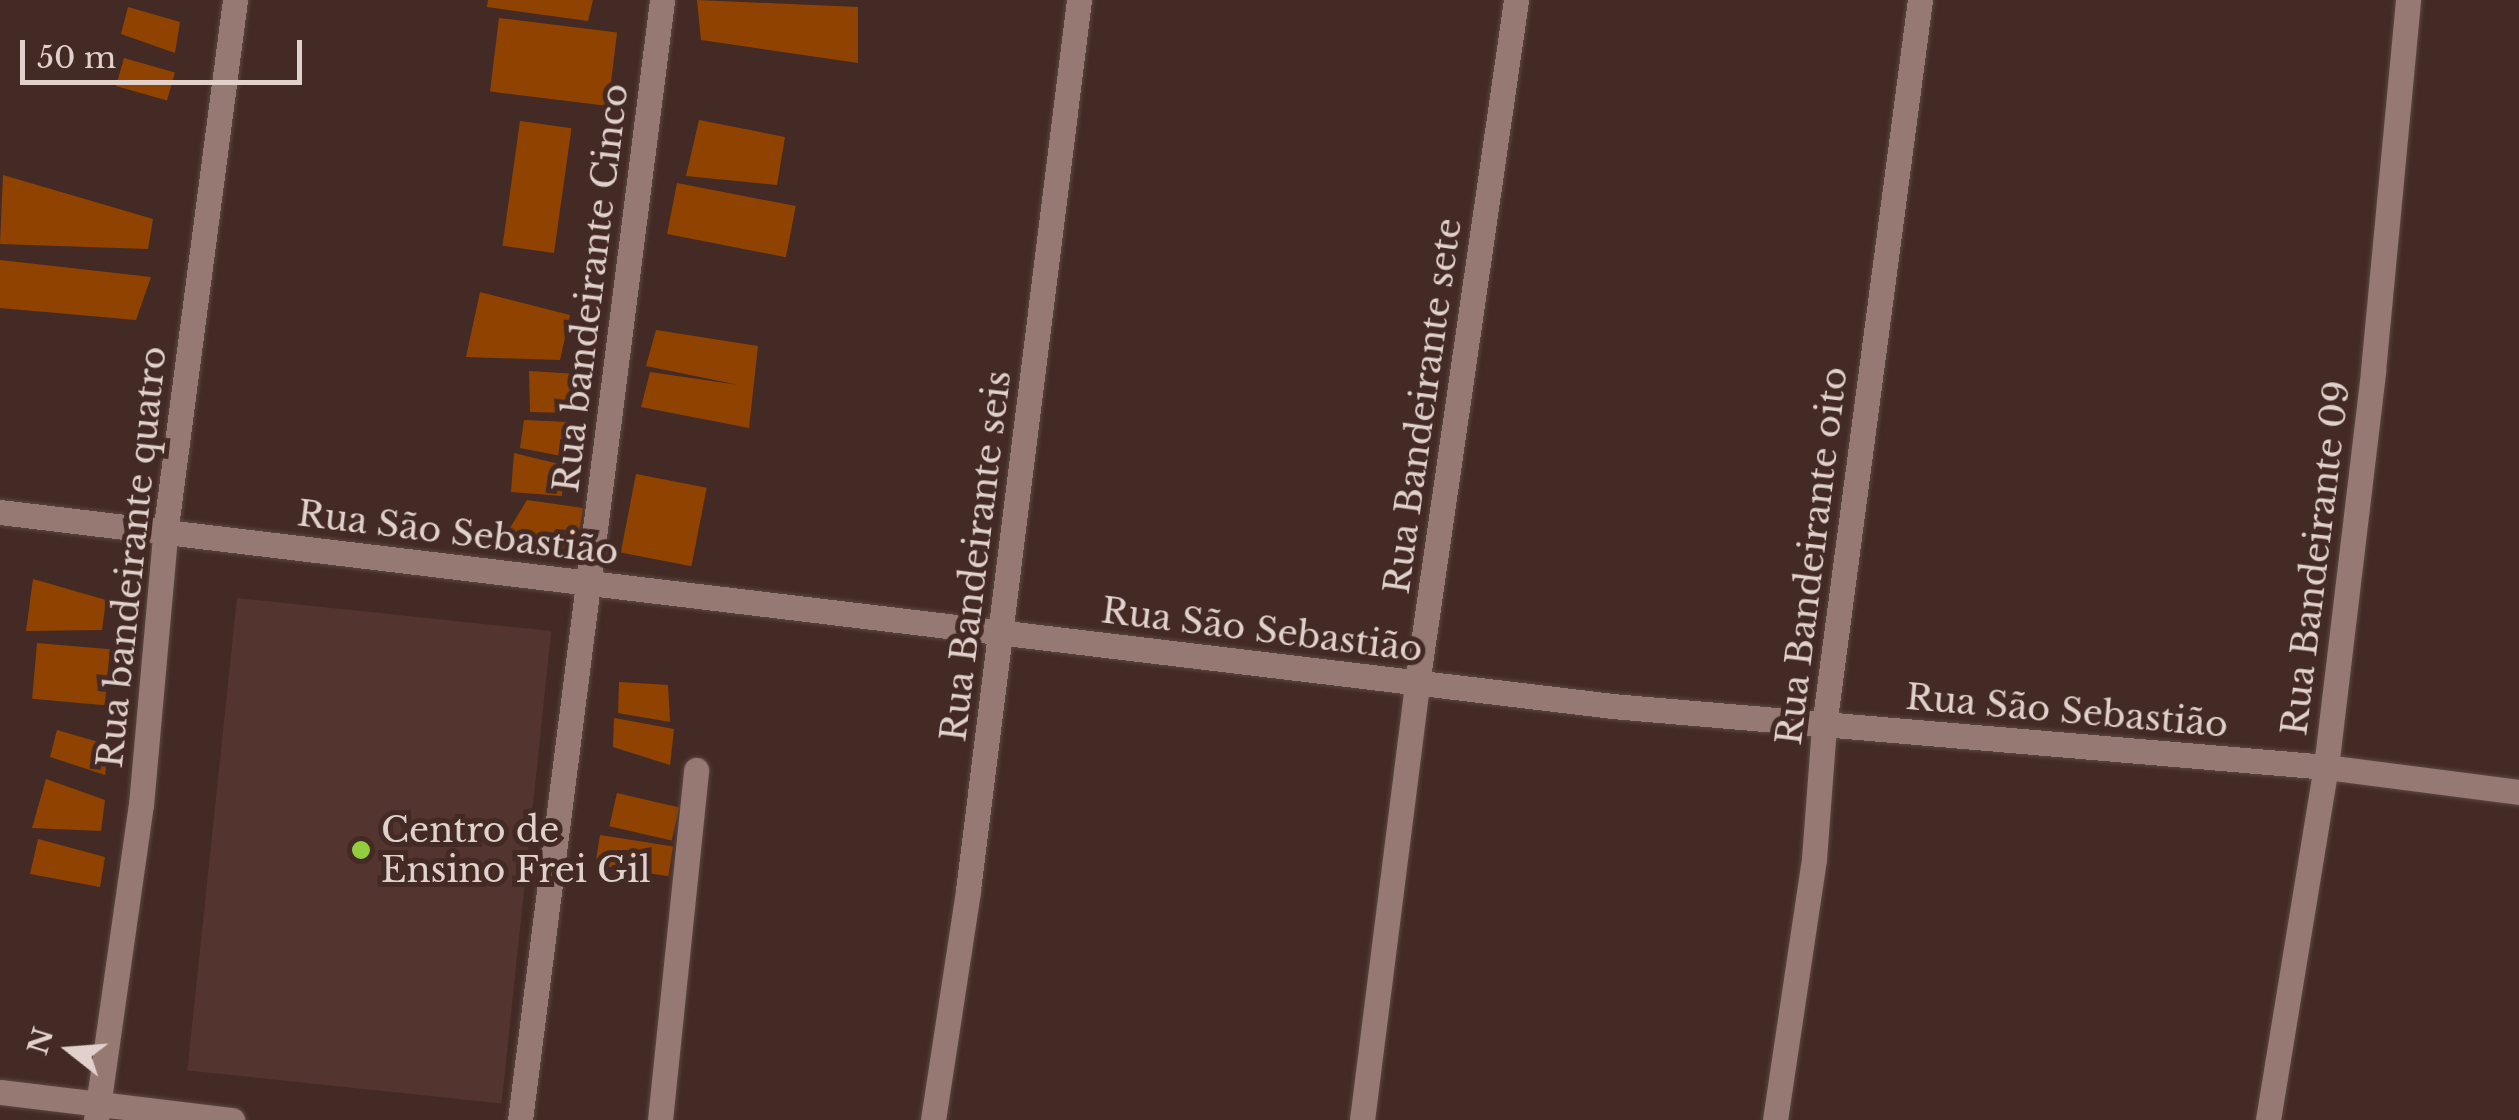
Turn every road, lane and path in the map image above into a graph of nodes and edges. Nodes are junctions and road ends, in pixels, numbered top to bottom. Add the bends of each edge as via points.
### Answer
1 (235, 0) edge
2 (662, 0) edge
3 (1079, 0) edge
4 (1516, 0) edge
5 (1920, 0) edge
6 (2408, 0) edge
7 (0, 512) edge
8 (165, 534) junction
9 (589, 582) junction
10 (1001, 635) junction
11 (1417, 684) junction
12 (1824, 726) junction
13 (2326, 767) junction
14 (696, 770) dead end
15 (2519, 792) edge
16 (0, 1092) edge
17 (97, 1113) edge
18 (232, 1120) edge
19 (520, 1120) edge
20 (660, 1120) edge
21 (933, 1120) edge
22 (1362, 1120) edge
23 (1775, 1120) edge
24 (2268, 1120) edge

1 - 8 street, Rua bandeirante quatro
2 - 9 street, Rua bandeirante Cinco
3 - 10 street, Rua Bandeirante seis
4 - 11 street, Rua Bandeirante sete
5 - 12 street, Rua Bandeirante oito
6 - 13 street, Rua Bandeirante 09
7 - 8 street, Rua São Sebastião
8 - 9 street, Rua São Sebastião
8 - 17 street, Rua bandeirante quatro via 141,805
9 - 10 street, Rua São Sebastião
9 - 19 street, Rua bandeirante Cinco
10 - 11 street, Rua São Sebastião
10 - 21 street, Rua Bandeirante seis
11 - 12 street, Rua São Sebastião
11 - 22 street, Rua Bandeirante sete
12 - 13 street, Rua São Sebastião
12 - 23 street, Rua Bandeirante oito via 1814,859
13 - 15 street, Rua São Sebastião
13 - 24 street, Rua Bandeirante 09
14 - 20 street
16 - 17 street
17 - 18 street

